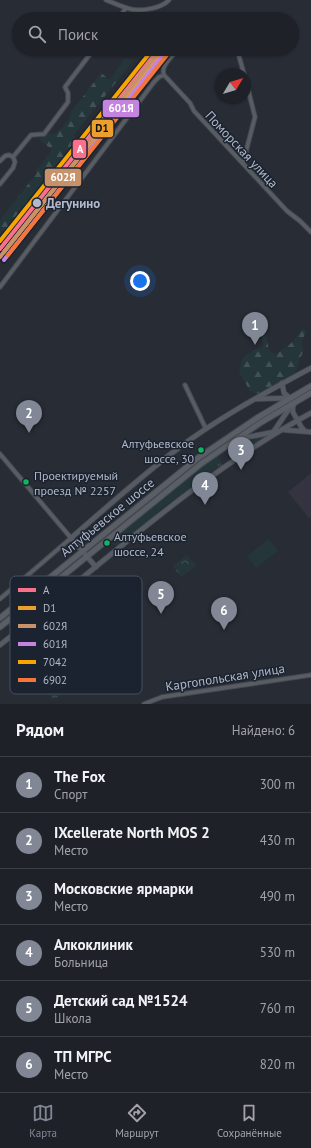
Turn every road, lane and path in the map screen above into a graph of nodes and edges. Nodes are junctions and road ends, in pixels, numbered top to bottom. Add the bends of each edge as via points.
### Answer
1 (106, 0) edge
2 (169, 0) edge
3 (126, 8) junction
4 (123, 12) edge
5 (89, 56) edge
6 (172, 56) edge
7 (240, 56) edge
8 (243, 68) edge
9 (164, 75) junction
10 (251, 101) edge
11 (13, 157) junction
12 (0, 161) edge
13 (243, 163) junction
14 (0, 184) edge
15 (311, 232) edge
16 (0, 287) edge
17 (311, 368) edge
18 (282, 383) junction
19 (185, 385) dead end
20 (311, 386) edge
21 (311, 393) edge
22 (290, 398) junction
23 (254, 399) junction
24 (295, 402) junction
25 (311, 413) edge
26 (298, 420) junction
27 (206, 428) junction
28 (281, 430) junction
29 (309, 431) edge
30 (273, 432) junction
31 (269, 437) junction
32 (236, 439) junction
33 (0, 454) edge
34 (71, 538) junction
35 (83, 551) junction
36 (88, 556) junction
37 (96, 567) junction
38 (27, 576) edge
39 (52, 576) edge
40 (63, 576) edge
41 (85, 576) edge
42 (10, 590) edge
43 (0, 599) edge
44 (10, 610) edge
45 (0, 618) edge
46 (10, 619) edge
47 (0, 627) edge
48 (10, 637) edge
49 (0, 645) edge
50 (311, 675) edge
51 (144, 704) edge

1 - 3 street
2 - 3 street via 158,7 132,10
3 - 4 street
5 - 11 street via 65,87 68,102 44,134 31,135
6 - 9 street via 162,70
7 - 8 street
9 - 13 street, Поморская улица
9 - 16 street via 154,82
10 - 13 street via 255,117
11 - 12 street via 6,155
11 - 14 street via 14,166
13 - 15 street, Поморская улица via 287,211
17 - 18 main road
18 - 22 main road via 284,393
18 - 23 main road
19 - 27 street
20 - 22 main road, Алтуфьевское шоссе
21 - 24 main road, Алтуфьевское шоссе
22 - 23 main road
22 - 35 main road, Алтуфьевское шоссе via 249,422 204,454
23 - 27 main road
24 - 26 main road via 292,410
24 - 30 main road
24 - 32 main road, Алтуфьевское шоссе
25 - 26 main road
26 - 28 main road
26 - 29 main road via 300,427
27 - 34 main road via 158,464
28 - 29 main road
28 - 30 main road
28 - 31 main road
30 - 31 main road
30 - 32 main road
31 - 37 main road via 192,490
32 - 36 main road, Алтуфьевское шоссе
33 - 34 street
34 - 35 main road
34 - 38 street
35 - 36 main road
35 - 39 main road, Алтуфьевское шоссе
36 - 37 main road
36 - 40 main road, Алтуфьевское шоссе
37 - 41 main road
42 - 43 street
44 - 45 main road, Алтуфьевское шоссе
46 - 47 main road, Алтуфьевское шоссе
48 - 49 main road
50 - 51 street, Каргопольская улица via 162,697

